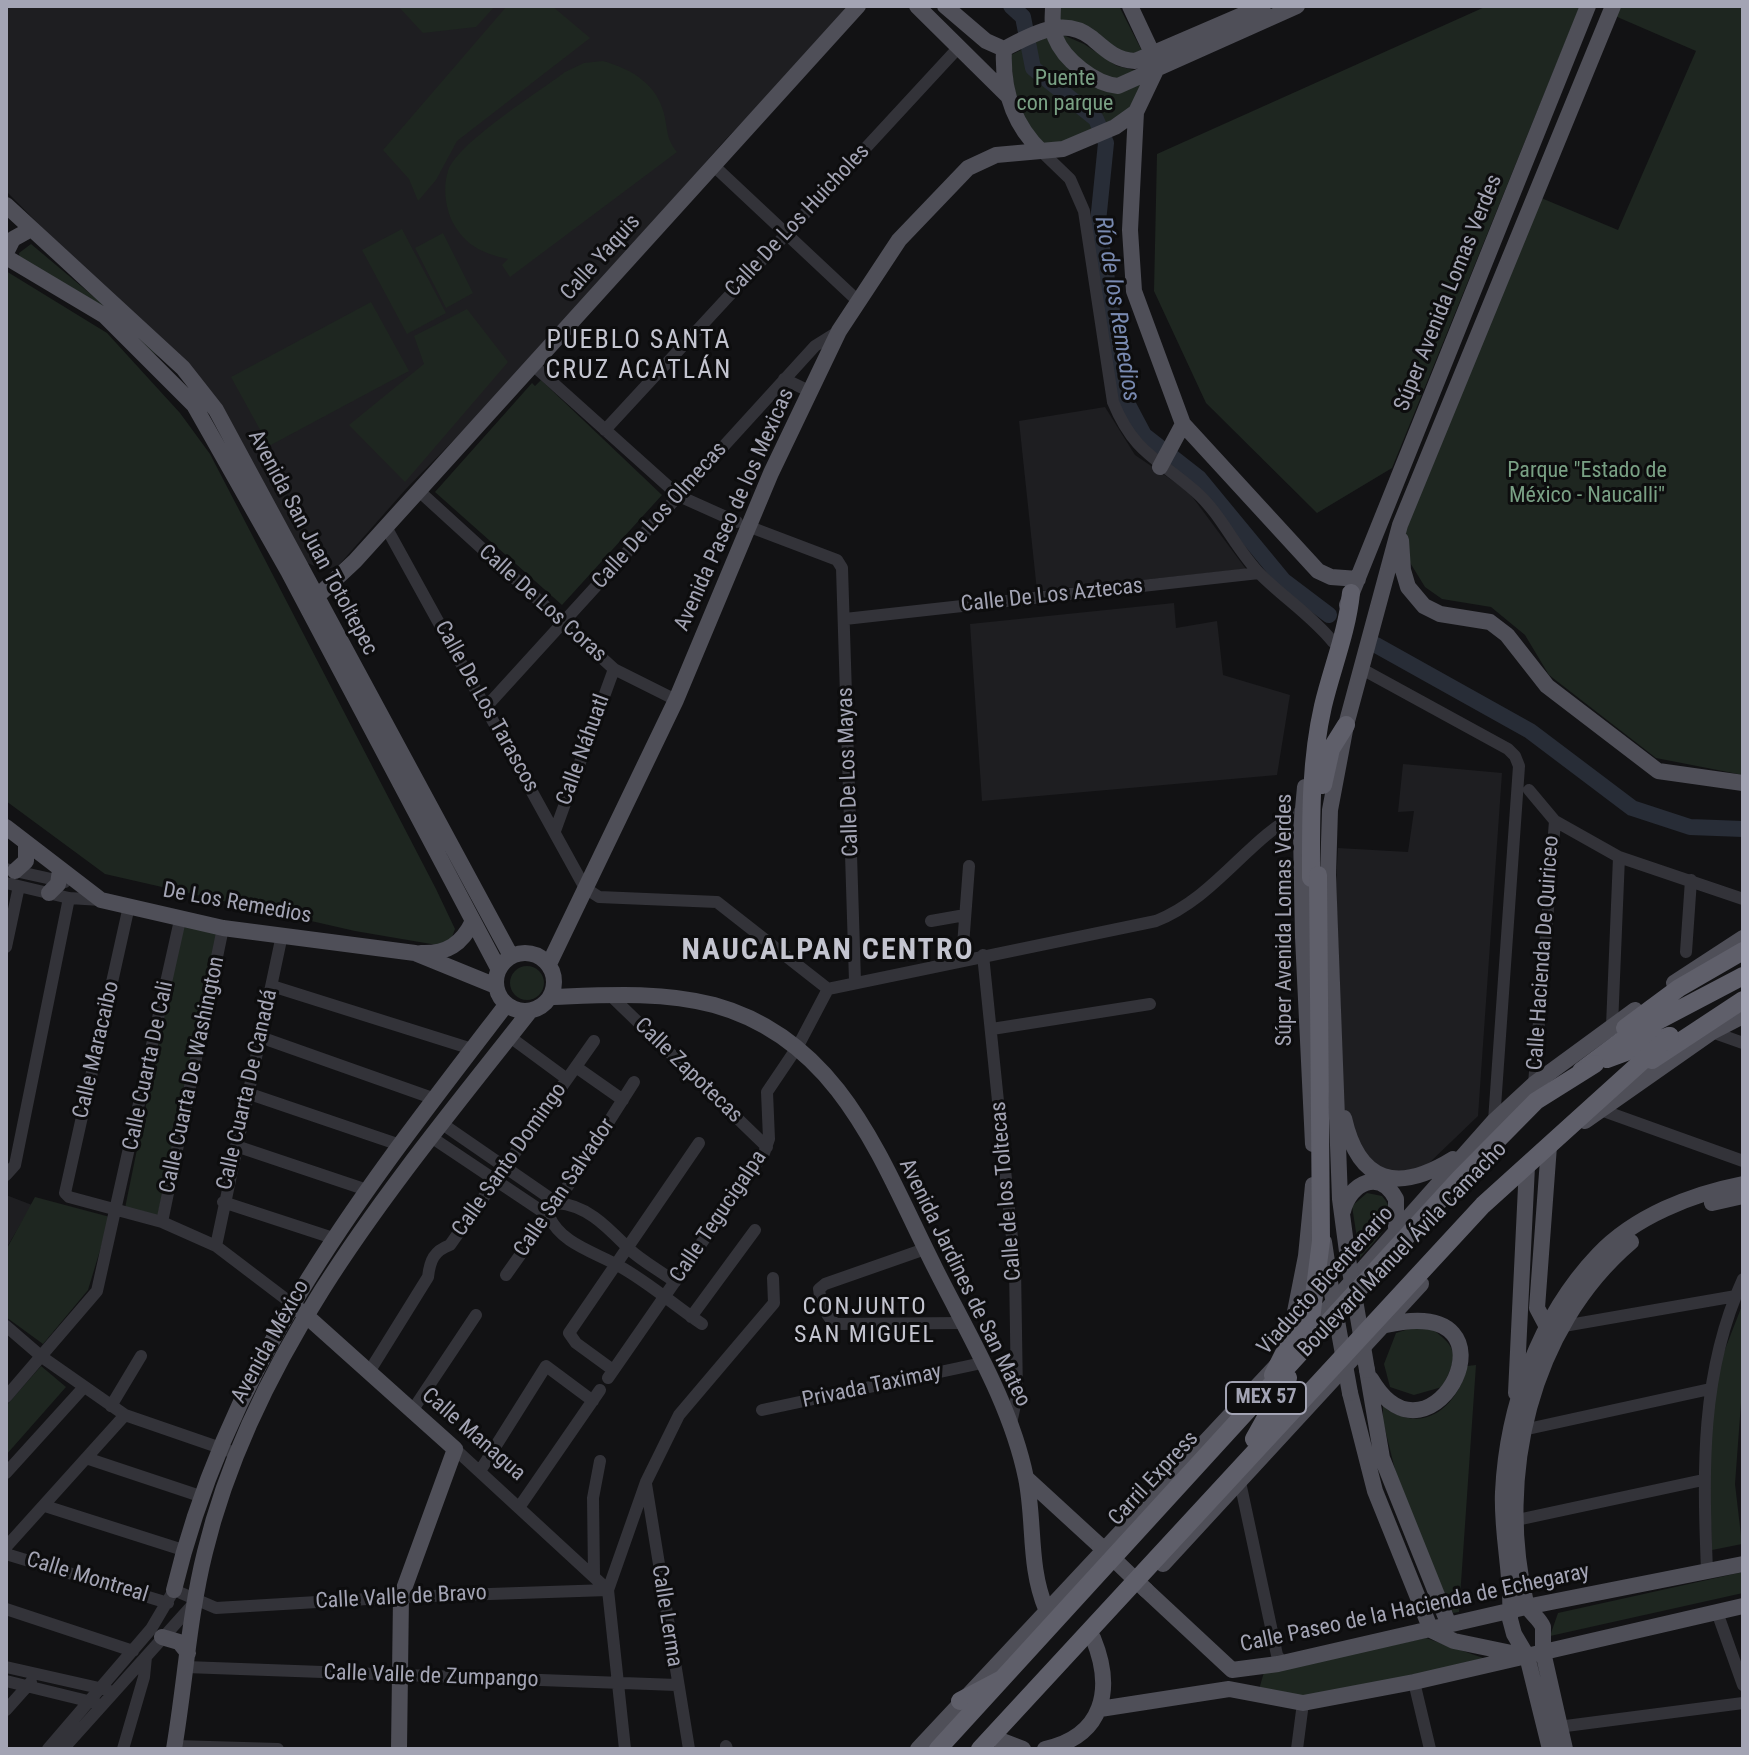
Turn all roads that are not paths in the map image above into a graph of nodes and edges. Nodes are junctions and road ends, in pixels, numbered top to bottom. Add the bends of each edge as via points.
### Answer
1 (858, 6) edge
2 (917, 6) edge
3 (945, 6) edge
4 (1053, 6) edge
5 (1130, 6) edge
6 (1263, 6) edge
7 (1297, 6) edge
8 (1588, 6) edge
9 (1612, 8) edge
10 (1047, 29) junction
11 (1011, 45) junction
12 (959, 47) junction
13 (1155, 63) junction
14 (1008, 96) junction
15 (1136, 112) junction
16 (1041, 151) junction
17 (714, 166) junction
18 (7, 211) edge
19 (31, 229) junction
20 (785, 234) junction
21 (6, 255) edge
22 (859, 302) junction
23 (839, 331) junction
24 (533, 365) junction
25 (784, 379) junction
26 (811, 392) junction
27 (605, 430) junction
28 (1183, 435) junction
29 (1166, 467) junction
30 (419, 491) junction
31 (679, 496) junction
32 (744, 524) junction
33 (1400, 525) junction
34 (386, 527) junction
35 (1372, 541) junction
36 (355, 561) junction
37 (299, 565) junction
38 (1259, 573) junction
39 (1355, 586) junction
40 (311, 602) junction
41 (845, 619) junction
42 (563, 623) junction
43 (1333, 642) junction
44 (614, 669) junction
45 (1365, 671) junction
46 (676, 700) junction
47 (486, 707) junction
48 (1346, 725) junction
49 (1743, 783) edge
50 (1529, 790) dead end
51 (1302, 811) junction
52 (1555, 821) junction
53 (6, 827) edge
54 (555, 831) junction
55 (26, 845) junction
56 (1619, 857) junction
57 (969, 866) dead end
58 (12, 877) edge
59 (1314, 877) junction
60 (1691, 880) junction
61 (56, 881) junction
62 (585, 888) junction
63 (74, 891) junction
64 (1743, 899) edge
65 (129, 906) junction
66 (965, 915) junction
67 (180, 920) junction
68 (473, 921) junction
69 (931, 921) dead end
70 (223, 928) junction
71 (282, 935) junction
72 (1743, 938) edge
73 (6, 947) edge
74 (1743, 951) edge
75 (1686, 952) dead end
76 (415, 953) junction
77 (983, 955) junction
78 (962, 959) junction
79 (549, 964) junction
80 (496, 973) junction
81 (1743, 976) edge
82 (855, 981) junction
83 (272, 986) junction
84 (828, 989) junction
85 (553, 990) junction
86 (1743, 990) edge
87 (610, 995) junction
88 (1743, 1000) edge
89 (1150, 1004) dead end
90 (506, 1005) junction
91 (530, 1011) junction
92 (1743, 1016) edge
93 (1612, 1026) junction
94 (992, 1029) junction
95 (1712, 1032) junction
96 (1670, 1036) junction
97 (260, 1037) junction
98 (510, 1037) junction
99 (594, 1041) dead end
100 (1743, 1043) edge
101 (798, 1046) junction
102 (472, 1049) junction
103 (576, 1067) junction
104 (567, 1079) junction
105 (634, 1082) dead end
106 (1336, 1083) junction
107 (247, 1093) junction
108 (1535, 1094) junction
109 (435, 1099) junction
110 (623, 1100) junction
111 (1601, 1110) junction
112 (1494, 1121) junction
113 (441, 1123) junction
114 (1312, 1136) junction
115 (431, 1137) junction
116 (699, 1143) dead end
117 (400, 1145) junction
118 (236, 1146) junction
119 (1549, 1146) junction
120 (767, 1147) junction
121 (1462, 1154) junction
122 (1743, 1161) edge
123 (1527, 1166) junction
124 (506, 1168) junction
125 (8, 1175) edge
126 (497, 1182) junction
127 (1743, 1184) edge
128 (367, 1190) junction
129 (1743, 1196) edge
130 (223, 1202) junction
131 (557, 1203) junction
132 (117, 1212) junction
133 (549, 1216) junction
134 (348, 1217) junction
135 (1342, 1221) junction
136 (162, 1222) junction
137 (366, 1227) junction
138 (755, 1230) dead end
139 (1396, 1234) junction
140 (333, 1238) junction
141 (216, 1246) junction
142 (628, 1248) junction
143 (925, 1249) junction
144 (617, 1264) junction
145 (506, 1275) dead end
146 (773, 1278) dead end
147 (1743, 1279) edge
148 (675, 1282) junction
149 (1736, 1296) junction
150 (664, 1298) junction
151 (291, 1303) junction
152 (307, 1315) junction
153 (476, 1315) dead end
154 (962, 1323) junction
155 (1386, 1325) junction
156 (6, 1326) edge
157 (1554, 1326) junction
158 (141, 1356) dead end
159 (42, 1357) junction
160 (982, 1363) junction
161 (369, 1372) junction
162 (1368, 1372) junction
163 (1272, 1373) junction
164 (604, 1385) junction
165 (84, 1387) junction
166 (1710, 1389) junction
167 (6, 1397) edge
168 (111, 1406) junction
169 (762, 1410) dead end
170 (412, 1411) junction
171 (125, 1415) junction
172 (1521, 1420) junction
173 (1010, 1428) junction
174 (218, 1448) junction
175 (455, 1449) junction
176 (238, 1454) junction
177 (86, 1458) junction
178 (600, 1461) dead end
179 (480, 1471) junction
180 (6, 1473) edge
181 (1238, 1476) junction
182 (1026, 1478) junction
183 (1703, 1480) junction
184 (646, 1482) junction
185 (200, 1496) junction
186 (45, 1506) junction
187 (520, 1506) junction
188 (1517, 1520) junction
189 (6, 1547) edge
190 (183, 1550) junction
191 (6, 1554) edge
192 (1743, 1564) edge
193 (1707, 1571) junction
194 (594, 1574) junction
195 (608, 1590) junction
196 (1435, 1591) junction
197 (171, 1596) junction
198 (401, 1597) junction
199 (1418, 1600) junction
200 (196, 1601) junction
201 (1743, 1606) edge
202 (6, 1609) edge
203 (1046, 1609) junction
204 (1518, 1610) junction
205 (1717, 1612) junction
206 (1449, 1625) junction
207 (1431, 1630) junction
208 (157, 1633) junction
209 (1093, 1638) junction
210 (133, 1651) junction
211 (1535, 1654) junction
212 (146, 1657) junction
213 (187, 1660) junction
214 (1274, 1664) junction
215 (6, 1667) edge
216 (1232, 1670) junction
217 (1016, 1671) junction
218 (37, 1675) junction
219 (400, 1676) junction
220 (6, 1681) edge
221 (1414, 1682) junction
222 (619, 1683) junction
223 (677, 1685) junction
224 (1743, 1685) edge
225 (27, 1686) junction
226 (1229, 1689) junction
227 (109, 1690) junction
228 (1251, 1693) junction
229 (1276, 1699) junction
230 (960, 1701) junction
231 (96, 1703) junction
232 (1303, 1703) junction
233 (1743, 1703) edge
234 (1100, 1709) junction
235 (6, 1710) edge
236 (1558, 1727) junction
237 (992, 1744) edge
238 (174, 1747) edge
239 (66, 1748) edge
240 (48, 1749) edge
241 (123, 1749) edge
242 (278, 1749) edge
243 (399, 1749) edge
244 (625, 1749) edge
245 (689, 1749) edge
246 (921, 1749) edge
247 (938, 1749) edge
248 (945, 1749) edge
249 (970, 1749) edge
250 (980, 1749) edge
251 (1023, 1749) edge
252 (1045, 1749) edge
253 (1297, 1749) edge
254 (1430, 1749) edge
255 (1550, 1749) edge
256 (1565, 1749) edge

1 - 17 main road, Calle Yaquis
2 - 12 main road
3 - 11 main road via 986,41
4 - 10 main road
5 - 13 main road
6 - 13 main road
7 - 13 main road
8 - 35 main road, Súper Avenida Lomas Verdes
9 - 33 main road, Súper Avenida Lomas Verdes
10 - 11 main road
10 - 13 main road via 1086,34 1126,61
10 - 13 main road via 1100,83 1118,86
11 - 14 main road
12 - 14 main road
12 - 20 street, Calle De Los Huicholes
13 - 15 main road
14 - 16 main road via 1022,129
15 - 16 main road, Avenida Paseo de los Mexicas via 1063,149
15 - 28 main road via 1130,230 1134,291
16 - 22 main road, Avenida Paseo de los Mexicas via 996,155 956,177 899,240
16 - 29 street via 1070,179 1084,211 1113,402 1131,438
17 - 20 street
17 - 24 main road, Calle Yaquis
18 - 19 main road, Avenida San Juan Totoltepec
19 - 21 main road via 13,239
19 - 37 main road, Avenida San Juan Totoltepec via 200,388
20 - 22 street
20 - 27 street, Calle De Los Huicholes
21 - 40 main road, Avenida San Juan Totoltepec via 105,316 174,381 194,405
22 - 23 main road, Avenida Paseo de los Mexicas
23 - 25 street, Calle De Los Olmecas via 815,346
23 - 26 main road, Avenida Paseo de los Mexicas
24 - 27 street
24 - 30 main road, Calle Yaquis
25 - 26 street
25 - 31 street, Calle De Los Olmecas
26 - 32 main road, Avenida Paseo de los Mexicas
27 - 31 street
28 - 29 main road
28 - 39 main road via 1318,571
29 - 38 street via 1209,505
30 - 34 main road, Calle Yaquis
30 - 42 street, Calle De Los Coras
31 - 32 street
31 - 42 street, Calle De Los Olmecas
32 - 41 street, Calle De Los Mayas via 841,563
32 - 46 main road, Avenida Paseo de los Mexicas
33 - 35 main road
33 - 45 main road, Súper Avenida Lomas Verdes
33 - 49 main road via 1408,587 1424,606 1499,628 1547,686 1658,771
34 - 36 main road, Calle Yaquis
34 - 47 street, Calle De Los Tarascos
35 - 39 main road, Súper Avenida Lomas Verdes
36 - 37 main road via 325,576
36 - 40 main road, Calle Yaquis
37 - 40 main road, Avenida San Juan Totoltepec
38 - 41 street, Calle De Los Aztecas
38 - 43 street
39 - 43 main road, Súper Avenida Lomas Verdes
39 - 59 highway via 1315,754
40 - 68 main road, Avenida San Juan Totoltepec
40 - 80 main road, Avenida San Juan Totoltepec
41 - 82 street, Calle De Los Mayas
42 - 44 street, Calle De Los Coras
42 - 47 street, Calle De Los Olmecas
43 - 51 main road, Súper Avenida Lomas Verdes
44 - 46 street, Calle De Los Coras
44 - 54 street, Calle Náhuatl
45 - 48 main road, Súper Avenida Lomas Verdes
45 - 112 street via 1515,756 1519,766
46 - 62 main road, Avenida Paseo de los Mexicas
47 - 54 street, Calle De Los Tarascos
48 - 59 highway via 1326,765
48 - 106 main road, Súper Avenida Lomas Verdes via 1330,810 1328,866
50 - 52 street
51 - 77 street via 1274,827 1223,878 1176,913
51 - 114 main road, Súper Avenida Lomas Verdes
52 - 56 street
52 - 108 street, Calle Hacienda De Quiriceo
53 - 55 main road, De Los Remedios
54 - 62 street, Calle De Los Tarascos
55 - 58 main road via 26,861
55 - 61 main road, De Los Remedios
56 - 60 street
56 - 93 street
57 - 66 street
58 - 61 street
58 - 73 street
59 - 163 highway, bridge via 1317,1214 1298,1327
59 - 181 highway, bridge via 1323,1143 1316,1290 1299,1356
60 - 64 street
60 - 75 street
61 - 63 main road, De Los Remedios
61 - 63 street
62 - 79 main road, Avenida Paseo de los Mexicas
62 - 84 street via 599,897 717,902
63 - 65 main road, De Los Remedios
63 - 125 street
65 - 67 main road, De Los Remedios
65 - 132 street, Calle Maracaibo via 65,1193
66 - 69 street
66 - 78 street
67 - 70 main road, De Los Remedios
67 - 132 street, Calle Cuarta De Cali
68 - 76 main road via 454,947
68 - 80 main road, Avenida San Juan Totoltepec
70 - 71 main road, De Los Remedios
70 - 136 street, Calle Cuarta De Washington
71 - 76 main road, De Los Remedios
71 - 83 street, Calle Cuarta De Canadá
72 - 93 main road, Boulevard Manuel Ávila Camacho
74 - 108 highway via 1653,1006
76 - 80 main road, De Los Remedios
77 - 78 street
77 - 94 street, Calle de los Toltecas
78 - 82 street
79 - 80 main road via 531,953
79 - 85 main road
80 - 90 main road
81 - 217 highway, Boulevard Manuel Ávila Camacho / MEX 57 via 1625,1038 1514,1127
82 - 84 street
83 - 97 street, Calle Cuarta De Canadá
83 - 102 street
84 - 101 street, Calle Tegucigalpa
85 - 87 main road, Avenida Jardines de San Mateo
85 - 91 main road
86 - 96 highway
87 - 101 main road, Avenida Jardines de San Mateo via 712,1005 746,1016
87 - 120 street, Calle Zapotecas
88 - 249 highway, Boulevard Manuel Ávila Camacho / MEX 57 via 1540,1142 1387,1297
89 - 94 street
90 - 91 main road
90 - 102 main road, Avenida México
91 - 98 main road, Avenida México
92 - 95 main road, Boulevard Manuel Ávila Camacho
93 - 108 main road, Boulevard Manuel Ávila Camacho
94 - 173 street, Calle de los Toltecas via 1015,1267 1017,1396
95 - 100 street
95 - 111 main road, Boulevard Manuel Ávila Camacho
96 - 108 highway, bridge
96 - 181 highway, bridge via 1483,1205
97 - 107 street, Calle Cuarta De Canadá
97 - 109 street
98 - 104 street
98 - 113 main road, Avenida México
99 - 103 street, Calle Santo Domingo
101 - 120 street, Calle Tegucigalpa via 767,1092
101 - 143 main road, Avenida Jardines de San Mateo via 855,1113
102 - 109 main road, Avenida México
103 - 104 street, Calle Santo Domingo
103 - 110 street
104 - 124 street, Calle Santo Domingo
105 - 110 street, Calle San Salvador
106 - 121 main road via 1350,1145 1378,1174 1422,1175
106 - 135 main road, Súper Avenida Lomas Verdes
107 - 117 street
107 - 118 street, Calle Cuarta De Canadá
108 - 112 main road, Boulevard Manuel Ávila Camacho
108 - 163 highway, Viaducto Bicentenario, bridge
108 - 247 highway, Carril Express, bridge
109 - 117 main road, Avenida México
110 - 131 street, Calle San Salvador
111 - 119 main road, Boulevard Manuel Ávila Camacho
111 - 122 street
112 - 121 main road, Boulevard Manuel Ávila Camacho
113 - 115 main road, Avenida México
113 - 124 street
114 - 163 main road via 1313,1194 1297,1315
114 - 199 main road, Súper Avenida Lomas Verdes, bridge via 1350,1393 1375,1491
115 - 126 street
115 - 137 main road, Avenida México
116 - 142 street
117 - 128 main road, Avenida México
118 - 128 street
118 - 130 street, Calle Cuarta De Canadá
119 - 123 main road, Boulevard Manuel Ávila Camacho
119 - 157 main road via 1537,1308
120 - 148 street, Calle Tegucigalpa
121 - 139 main road, Boulevard Manuel Ávila Camacho
123 - 155 main road, Boulevard Manuel Ávila Camacho
123 - 172 main road
124 - 126 street, Calle Santo Domingo
124 - 131 street
126 - 133 street
126 - 161 street, Calle Santo Domingo via 450,1245 438,1250 428,1277
127 - 157 main road via 1678,1203 1639,1223 1598,1254
128 - 134 main road, Avenida México
129 - 157 main road via 1682,1212 1643,1232 1604,1265
130 - 140 street
130 - 141 street, Calle Cuarta De Canadá
131 - 133 street, Calle San Salvador
131 - 142 street via 575,1206 602,1223
132 - 136 street
132 - 159 street, Calle Cuarta De Cali via 97,1291
133 - 144 street via 558,1231 599,1259
133 - 145 street, Calle San Salvador
134 - 137 main road
134 - 140 main road, Avenida México
135 - 139 main road via 1354,1188 1375,1181 1396,1199
135 - 162 main road, Súper Avenida Lomas Verdes, bridge
136 - 141 street
137 - 152 main road, Avenida México
138 - 150 street via 697,1320
139 - 163 main road, Boulevard Manuel Ávila Camacho
140 - 151 main road, Avenida México
141 - 151 street
142 - 144 street
142 - 148 street
143 - 154 main road, Avenida Jardines de San Mateo
143 - 154 street via 819,1289 832,1323
144 - 150 street
144 - 164 street via 569,1333
146 - 184 street via 774,1303 686,1406
147 - 149 street
148 - 150 street, Calle Tegucigalpa
149 - 157 street
149 - 166 street
150 - 164 street, Calle Tegucigalpa
151 - 152 main road, Calle Managua
151 - 174 main road, Avenida México
152 - 161 main road, Calle Managua
152 - 176 main road, Avenida México
153 - 170 street
154 - 160 main road, Avenida Jardines de San Mateo
155 - 162 main road via 1420,1318 1447,1329 1458,1343 1462,1362 1457,1379 1435,1403 1409,1408 1383,1398
155 - 181 main road, Boulevard Manuel Ávila Camacho
156 - 159 street
157 - 172 main road
158 - 168 street
159 - 165 street
159 - 167 street, Calle Cuarta De Cali
160 - 169 street, Privada Taximay
160 - 173 main road, Avenida Jardines de San Mateo
161 - 170 main road, Calle Managua
162 - 196 main road, Súper Avenida Lomas Verdes via 1382,1458
163 - 203 main road, Boulevard Manuel Ávila Camacho
163 - 246 highway, Viaducto Bicentenario, bridge
164 - 179 street via 546,1366
164 - 187 street, Calle Tegucigalpa
165 - 168 street
165 - 180 street
166 - 172 street
166 - 183 street
168 - 171 street
170 - 175 main road, Calle Managua
171 - 174 street
171 - 177 street
172 - 188 main road
172 - 204 main road via 1503,1490
173 - 182 main road, Avenida Jardines de San Mateo
174 - 176 street
174 - 185 main road, Avenida México
175 - 179 street, Calle Managua
175 - 198 main road
176 - 200 main road, Avenida México via 205,1552
177 - 185 street
177 - 186 street
178 - 194 street via 593,1498
179 - 187 street, Calle Managua
181 - 209 main road, Boulevard Manuel Ávila Camacho
181 - 214 street via 1277,1655
181 - 250 highway, bridge
182 - 203 main road, Avenida Jardines de San Mateo via 1035,1579
182 - 216 main road, Calle Paseo de la Hacienda de Echegaray, bridge
183 - 188 street
183 - 193 street
184 - 195 street
184 - 223 street, Calle Lerma
185 - 190 main road, Avenida México
186 - 189 street
186 - 190 street
187 - 194 street, Calle Managua
188 - 204 main road
190 - 197 main road, Avenida México
191 - 197 street, Calle Montreal
192 - 193 main road, Calle Paseo de la Hacienda de Echegaray
193 - 204 main road, Calle Paseo de la Hacienda de Echegaray
194 - 195 street, Calle Managua
195 - 198 street, Calle Valle de Bravo
195 - 222 street
196 - 199 main road via 1429,1601
196 - 206 main road, Súper Avenida Lomas Verdes
197 - 200 street, Calle Montreal
197 - 208 street
198 - 200 street, Calle Valle de Bravo via 216,1608
198 - 219 main road
199 - 207 main road, Súper Avenida Lomas Verdes
200 - 208 street
200 - 213 main road, Avenida México
201 - 205 main road, Calle Paseo de la Hacienda de Echegaray
202 - 210 street
203 - 230 main road, Boulevard Manuel Ávila Camacho
204 - 206 main road, Calle Paseo de la Hacienda de Echegaray
204 - 211 main road via 1511,1628
204 - 211 main road via 1543,1627
205 - 211 main road, Calle Paseo de la Hacienda de Echegaray
205 - 224 street
206 - 207 main road, Calle Paseo de la Hacienda de Echegaray
207 - 211 main road via 1454,1641
207 - 214 main road, Calle Paseo de la Hacienda de Echegaray
208 - 210 street
208 - 212 street
208 - 213 main road via 179,1642
209 - 234 main road via 1104,1678
209 - 237 main road, Boulevard Manuel Ávila Camacho
210 - 227 street
211 - 221 main road, Calle Paseo de la Hacienda de Echegaray
211 - 236 main road
211 - 255 main road
212 - 227 street
212 - 241 street
213 - 219 street, Calle Valle de Zumpango
213 - 238 main road, Avenida México
214 - 216 main road, Calle Paseo de la Hacienda de Echegaray
214 - 228 main road
214 - 229 main road
215 - 218 street
216 - 226 main road
217 - 230 highway
217 - 248 highway, Boulevard Manuel Ávila Camacho / MEX 57
218 - 225 street
218 - 227 street
219 - 222 street, Calle Valle de Zumpango
219 - 243 main road
220 - 225 street
221 - 232 main road, Calle Paseo de la Hacienda de Echegaray
221 - 254 street
222 - 223 street, Calle Valle de Zumpango
222 - 244 street
223 - 245 street, Calle Lerma
225 - 231 street
225 - 235 street
226 - 228 main road, Calle Paseo de la Hacienda de Echegaray
226 - 234 main road, Calle Paseo de la Hacienda de Echegaray
227 - 231 street
228 - 229 main road, Calle Paseo de la Hacienda de Echegaray
229 - 232 main road, Calle Paseo de la Hacienda de Echegaray
230 - 246 main road, Boulevard Manuel Ávila Camacho
231 - 239 street
231 - 240 street
232 - 253 street
233 - 236 street
234 - 252 main road via 1068,1742
236 - 256 main road
237 - 251 main road
238 - 242 street

